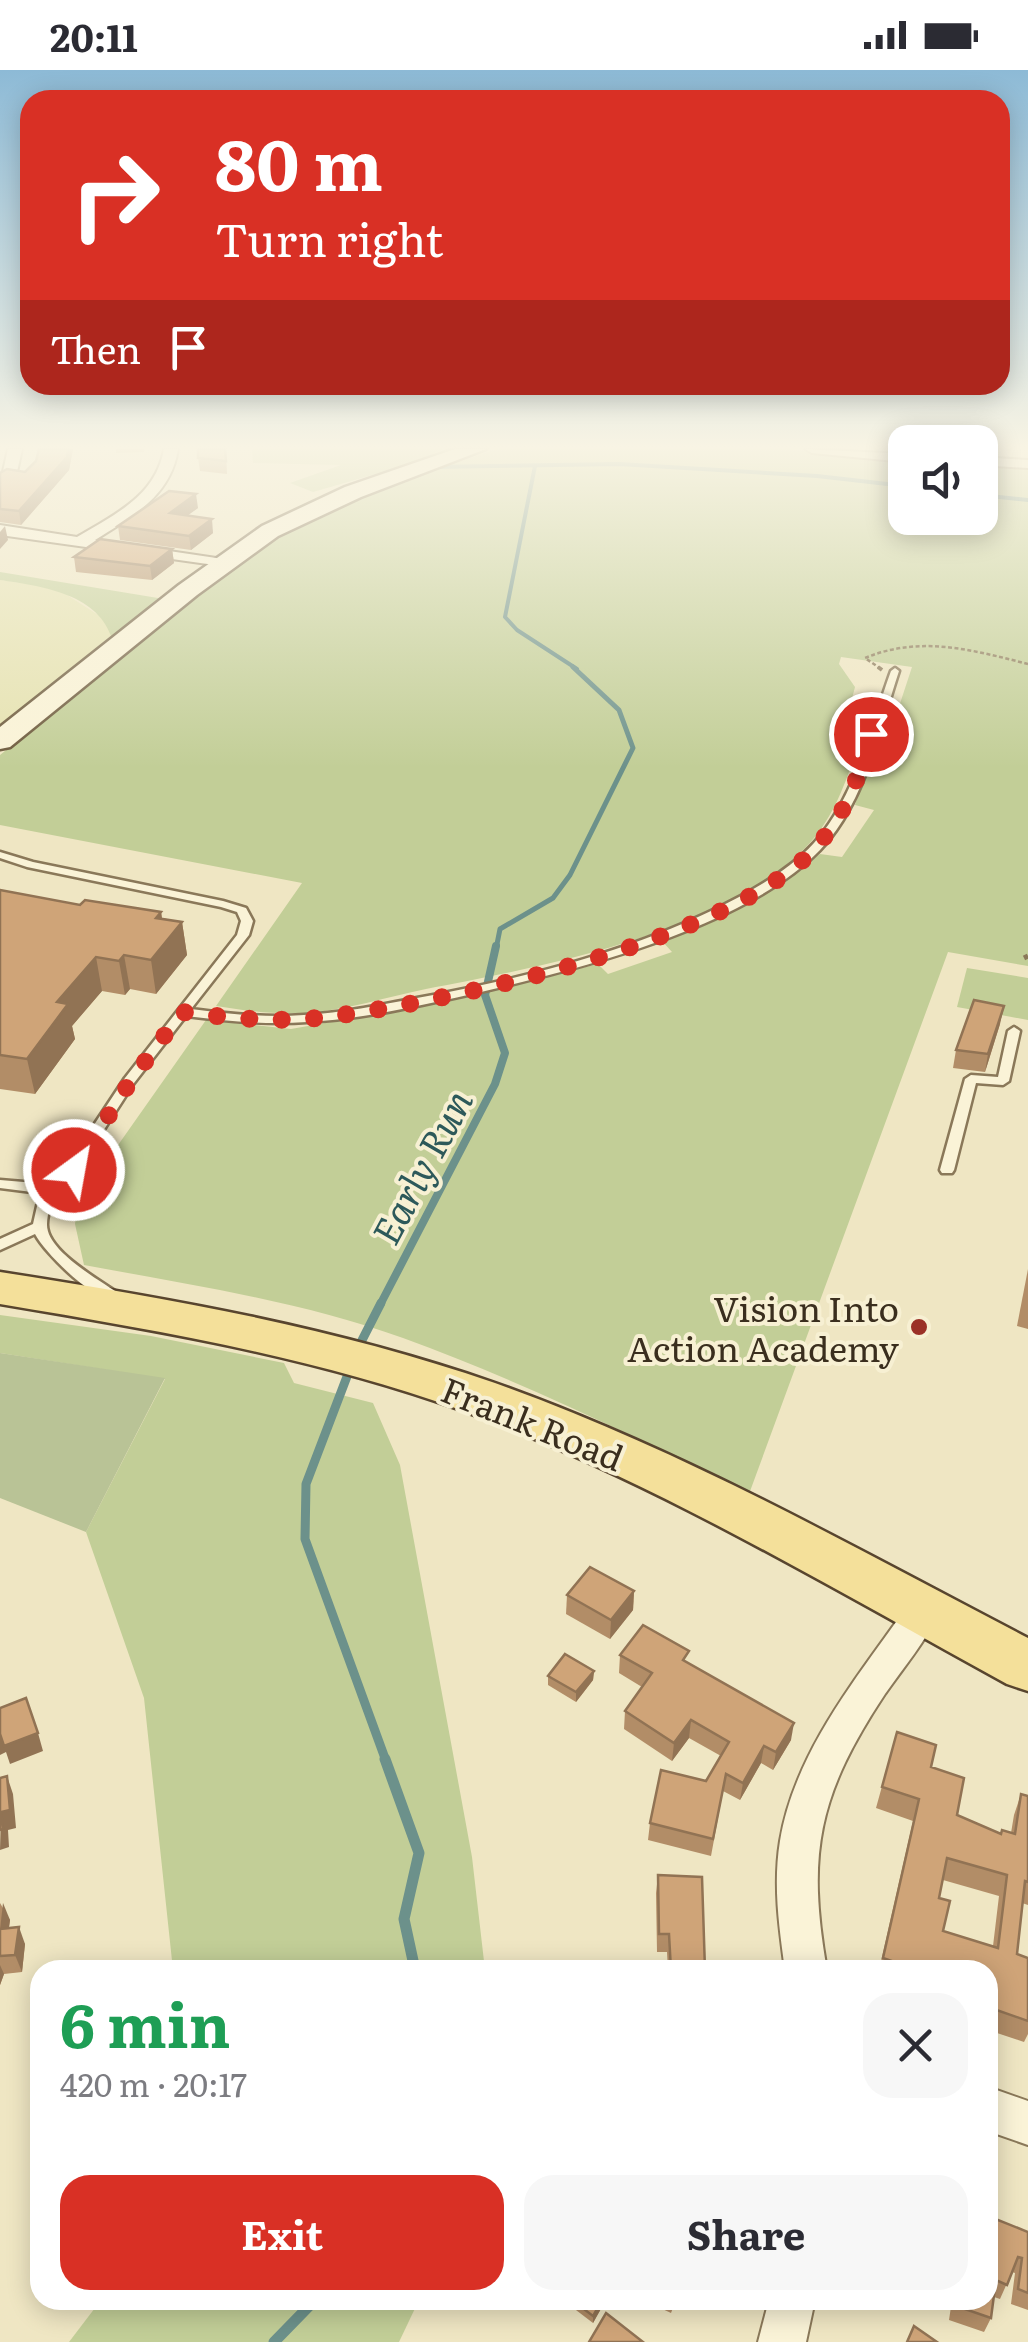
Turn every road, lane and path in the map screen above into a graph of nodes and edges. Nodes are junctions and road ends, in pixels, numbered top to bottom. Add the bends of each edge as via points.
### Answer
1 (165, 555) edge
2 (237, 555) edge
3 (223, 564) junction
4 (1028, 664) edge
5 (893, 675) joint
6 (0, 741) edge
7 (0, 855) edge
8 (182, 1012) junction
9 (1014, 1032) dead end
10 (947, 1170) dead end
11 (0, 1184) edge
12 (48, 1190) junction
13 (39, 1227) junction
14 (0, 1244) edge
15 (0, 1288) edge
16 (128, 1308) junction
17 (923, 1611) junction
18 (1028, 1666) edge
19 (804, 1960) edge
20 (998, 2113) edge
21 (1028, 2123) edge
22 (790, 2310) edge
23 (782, 2342) edge

1 - 3 street
2 - 3 main road
3 - 6 main road
4 - 5 path via 924,645 866,658
5 - 8 lane via 848,804 813,851 733,904 656,937 506,984 326,1017 240,1020
7 - 8 lane via 242,910 243,935
8 - 12 lane via 74,1170
9 - 10 lane via 1003,1081 970,1079
11 - 12 lane
12 - 13 lane
13 - 14 lane
13 - 16 lane via 63,1263
15 - 16 main road, Frank Road
16 - 17 main road, Frank Road via 324,1349 546,1423
17 - 18 main road, Frank Road
17 - 19 street via 836,1743 811,1798 797,1876
20 - 21 street
22 - 23 street

